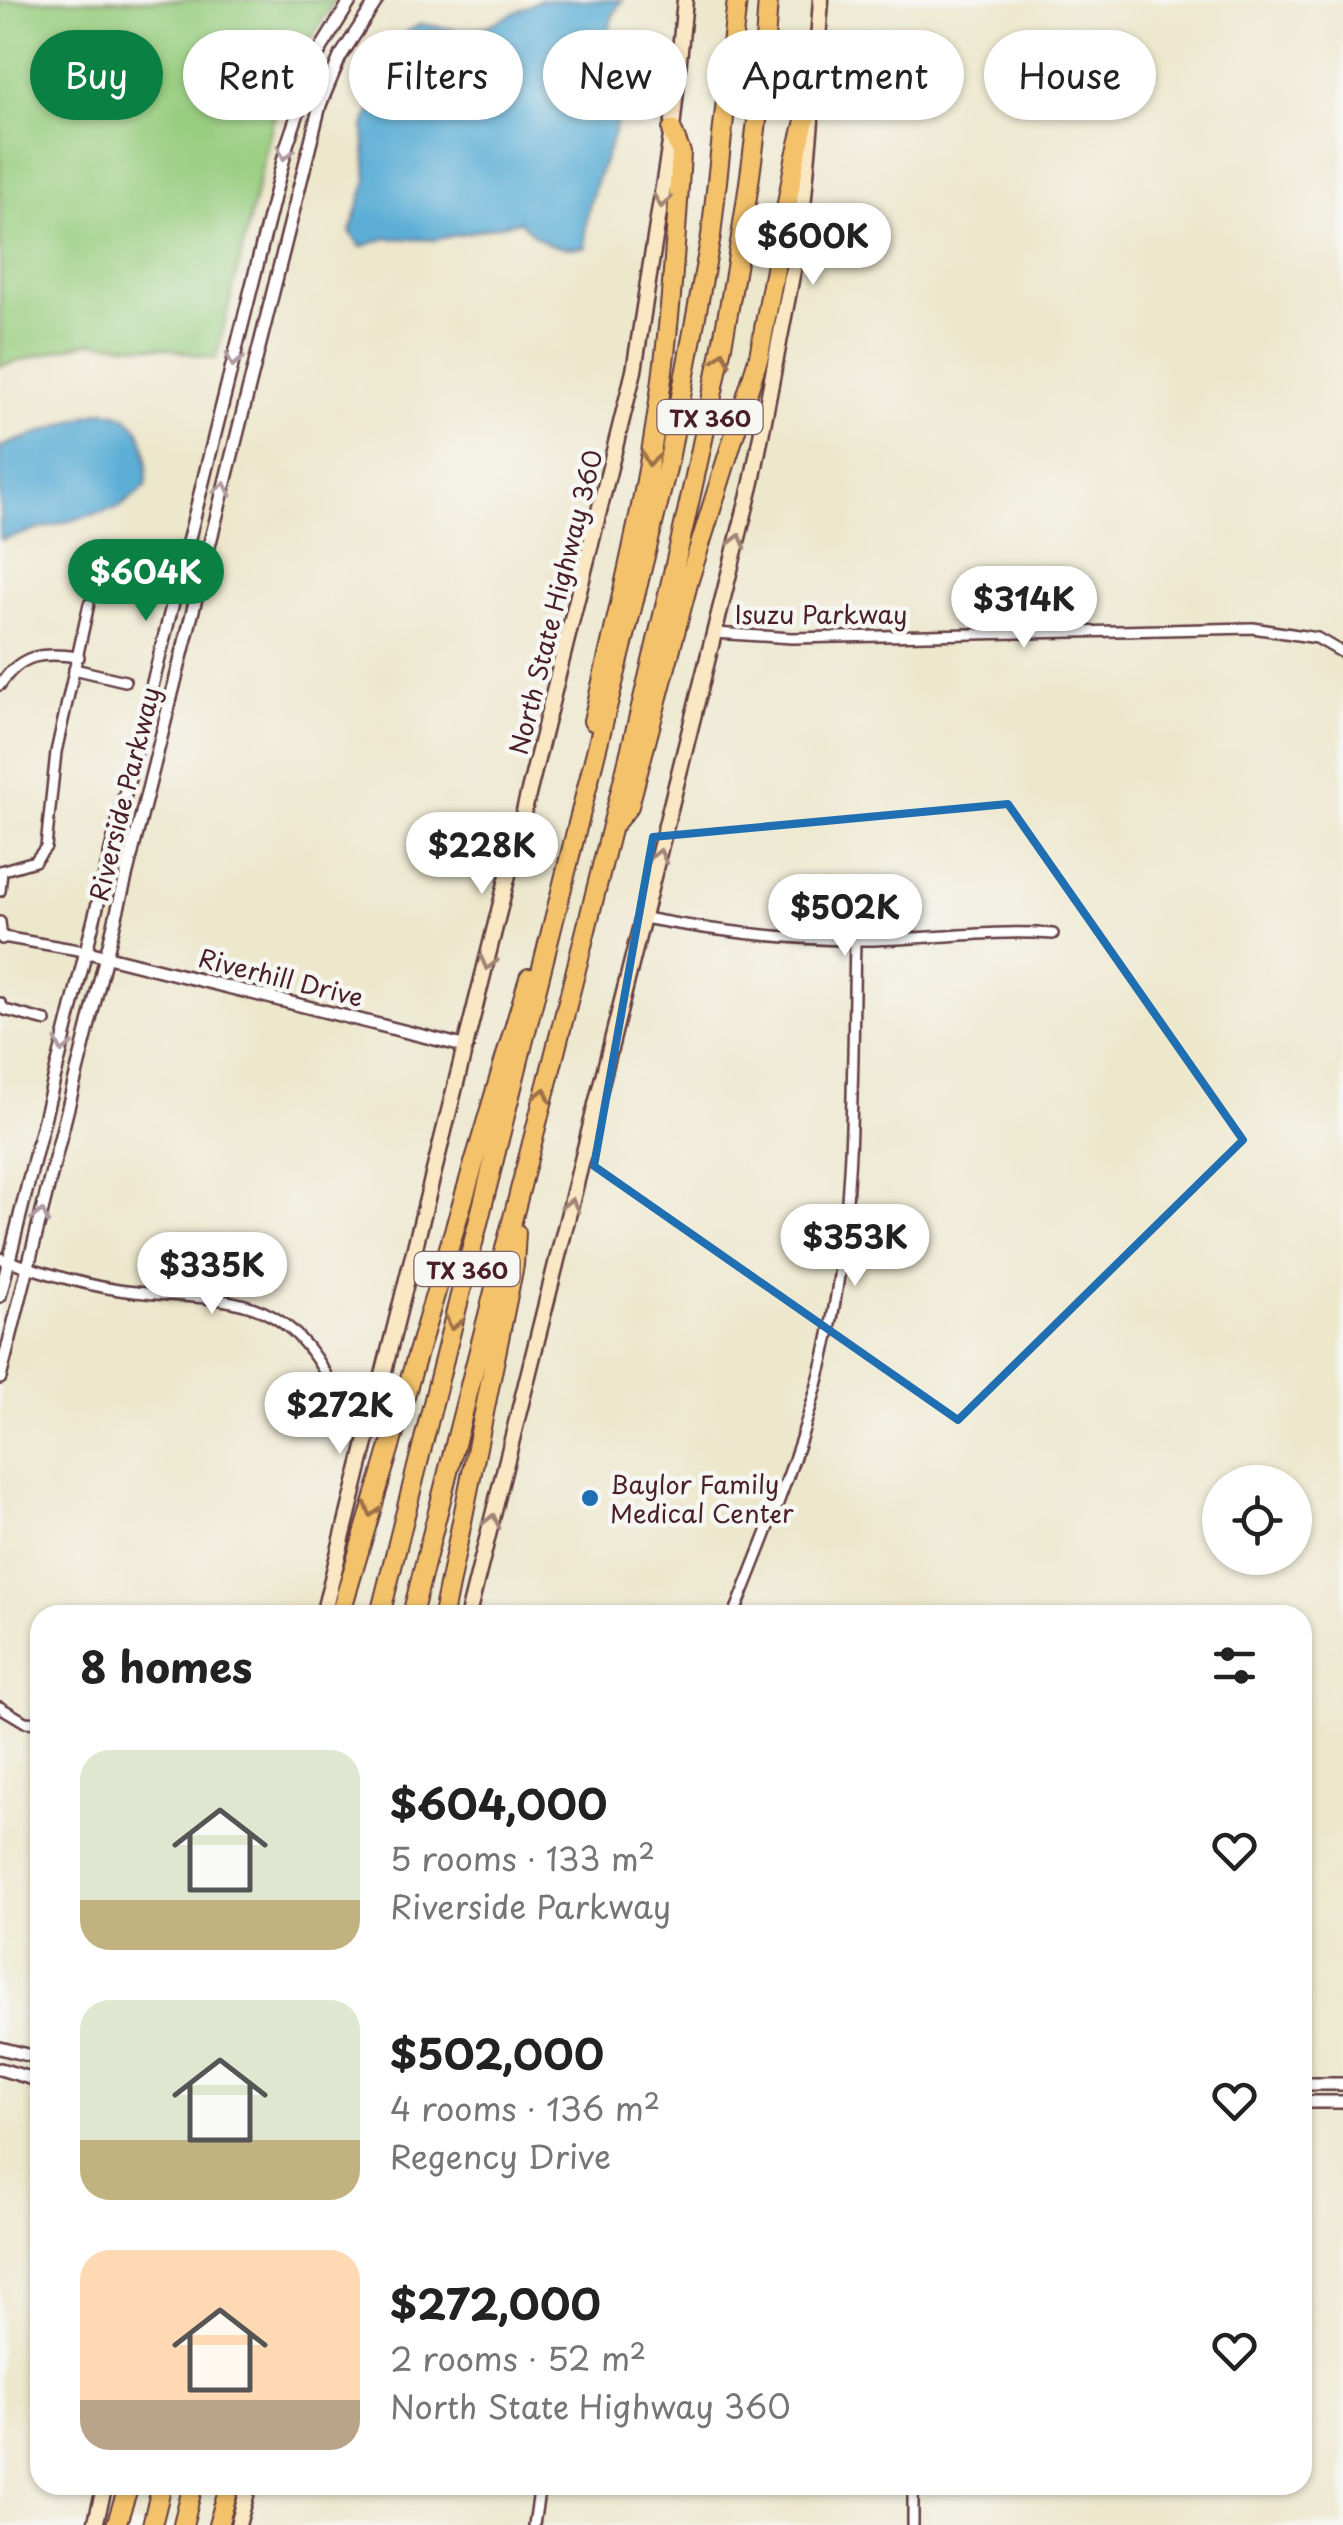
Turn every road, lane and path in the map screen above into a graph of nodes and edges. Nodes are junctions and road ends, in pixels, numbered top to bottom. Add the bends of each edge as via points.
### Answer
1 (351, 0) edge
2 (378, 0) edge
3 (685, 0) edge
4 (736, 0) edge
5 (768, 0) edge
6 (821, 0) edge
7 (819, 30) edge
8 (805, 120) edge
9 (811, 120) edge
10 (672, 130) junction
11 (227, 391) junction
12 (246, 396) junction
13 (90, 604) dead end
14 (715, 633) junction
15 (1343, 653) edge
16 (78, 657) junction
17 (74, 669) junction
18 (124, 681) dead end
19 (0, 686) edge
20 (587, 794) junction
21 (612, 828) junction
22 (1, 871) edge
23 (0, 891) edge
24 (644, 918) junction
25 (0, 922) edge
26 (555, 924) junction
27 (1053, 934) dead end
28 (2, 939) edge
29 (856, 940) junction
30 (84, 951) junction
31 (106, 957) junction
32 (2, 1011) edge
33 (46, 1021) dead end
34 (467, 1047) junction
35 (518, 1189) junction
36 (4, 1260) edge
37 (28, 1267) junction
38 (0, 1296) edge
39 (0, 1378) edge
40 (331, 1384) dead end
41 (326, 1605) edge
42 (343, 1605) edge
43 (383, 1605) edge
44 (414, 1605) edge
45 (445, 1605) edge
46 (471, 1605) edge
47 (738, 1605) edge
48 (0, 1708) edge
49 (30, 1722) edge
50 (0, 2048) edge
51 (30, 2056) edge
52 (0, 2069) edge
53 (30, 2079) edge
54 (1312, 2084) edge
55 (1343, 2084) edge
56 (1312, 2102) edge
57 (1343, 2102) edge
58 (102, 2495) edge
59 (126, 2495) edge
60 (160, 2495) edge
61 (190, 2495) edge
62 (227, 2495) edge
63 (247, 2495) edge
64 (538, 2495) edge
65 (914, 2495) edge
66 (95, 2525) edge
67 (116, 2525) edge
68 (152, 2525) edge
69 (183, 2525) edge
70 (218, 2525) edge
71 (238, 2525) edge
72 (534, 2525) edge
73 (913, 2525) edge

1 -> 11 street, Riverside Parkway via 320,52 286,145
2 - 12 street, Riverside Parkway via 340,57 320,105
3 - 10 main road, North State Highway 360
4 - 20 highway, TX 360 via 720,176 694,338
21 -> 5 highway, TX 360 via 724,346 757,127
6 - 7 main road
8 - 21 highway via 759,356 689,580 629,806
14 -> 9 main road via 778,357 801,230
10 -> 20 highway via 681,153 671,308 638,522 582,766
10 -> 34 main road, North State Highway 360 via 634,371
11 - 12 street
11 - 30 street, Riverside Parkway
31 -> 12 street, Riverside Parkway
13 - 16 street
14 - 15 street, Isuzu Parkway via 792,638 1252,628 1317,638
24 -> 14 main road
16 - 17 street
16 - 19 street via 39,653 21,661
17 - 18 street
17 - 22 street via 49,791 46,847 35,861
20 - 26 highway, TX 360
35 -> 21 highway, TX 360
22 - 23 street
24 - 29 street via 758,936
46 -> 24 main road
25 - 28 street
26 -> 42 highway via 538,946
26 -> 43 highway, TX 360
27 - 29 street
28 - 30 street
29 - 47 street via 850,1163 833,1317 806,1419
30 - 31 street, Riverhill Drive
30 -> 36 street, Riverside Parkway
31 - 34 street, Riverhill Drive
37 -> 31 street, Riverside Parkway
32 - 33 street
34 - 41 main road, North State Highway 360
35 - 44 highway, TX 360
35 - 45 highway via 514,1265
36 - 37 street
36 - 38 street, Riverside Parkway
37 - 39 street, Riverside Parkway
37 - 40 street via 132,1292 257,1305 293,1333
48 - 49 street
50 - 51 street
52 - 53 street
54 - 55 street
56 - 57 street
58 - 66 main road
59 - 67 highway
60 - 68 highway
61 - 69 highway
62 - 70 highway
63 - 71 main road
64 - 72 street
65 - 73 street

